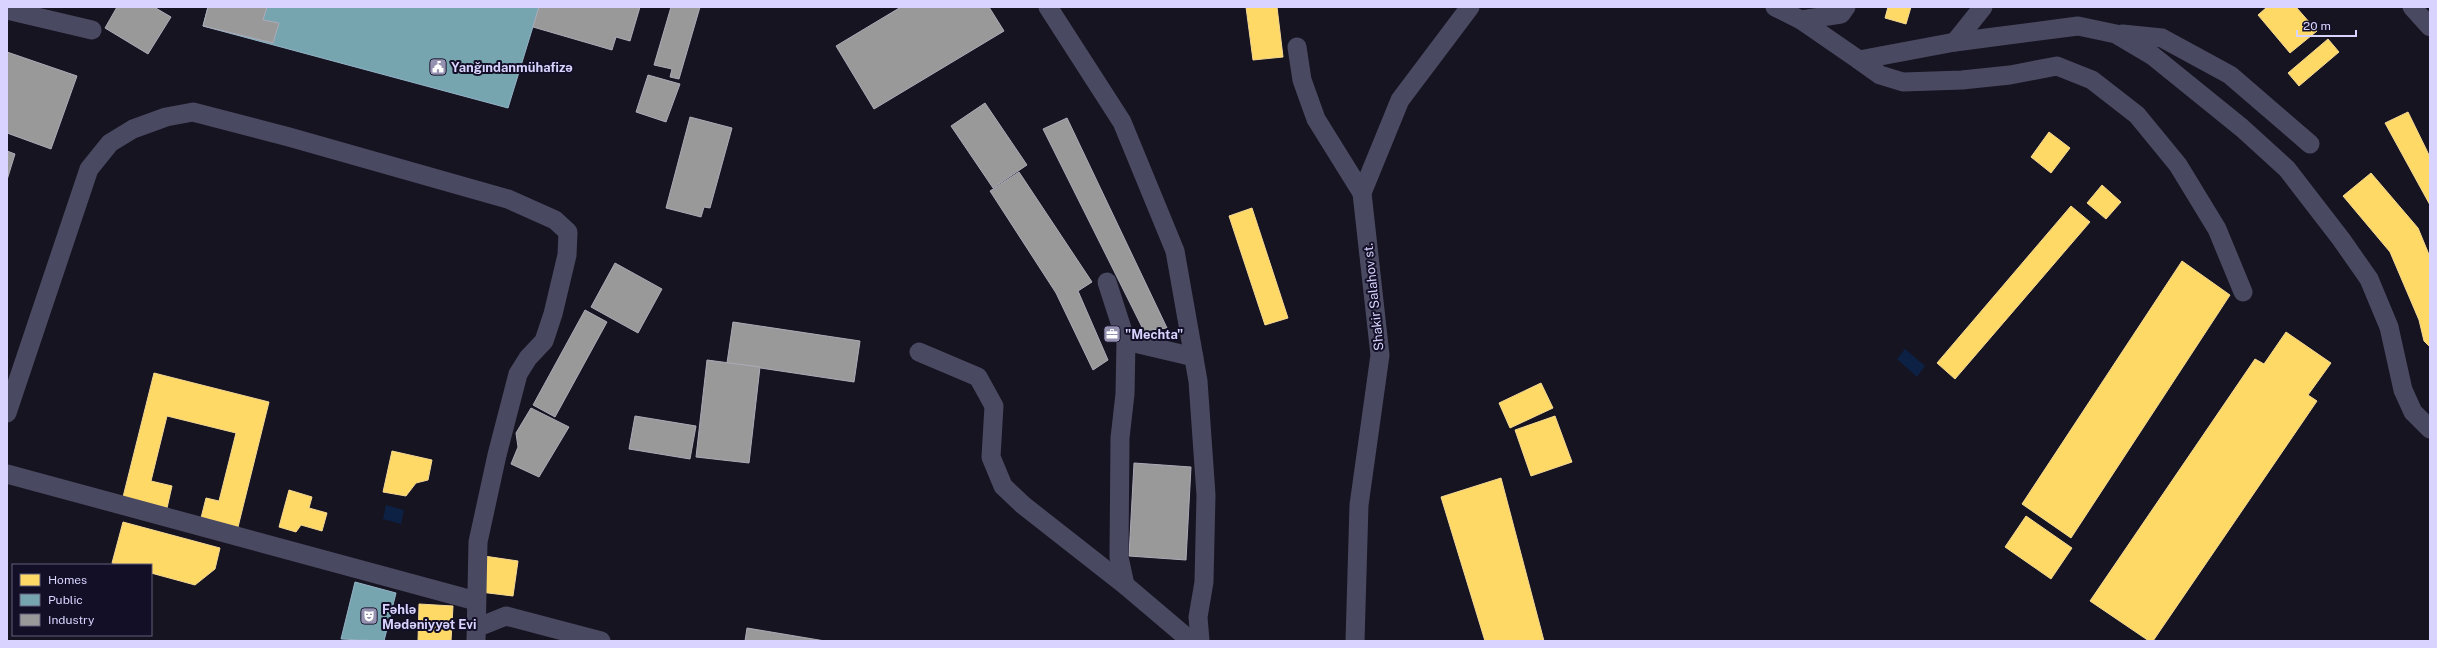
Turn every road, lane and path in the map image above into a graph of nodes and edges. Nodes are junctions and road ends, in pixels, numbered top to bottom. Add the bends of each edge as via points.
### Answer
1 (1048, 7) edge
2 (1470, 7) edge
3 (1775, 7) edge
4 (1846, 7) edge
5 (1983, 7) edge
6 (2412, 7) edge
7 (7, 10) edge
8 (1801, 20) junction
9 (2430, 28) edge
10 (92, 30) dead end
11 (2116, 34) junction
12 (1955, 42) junction
13 (1297, 47) dead end
14 (1859, 60) junction
15 (2310, 144) dead end
16 (1362, 193) junction
17 (1107, 282) dead end
18 (2243, 292) dead end
19 (1126, 341) junction
20 (919, 352) dead end
21 (1194, 357) junction
22 (7, 413) edge
23 (2430, 429) edge
24 (7, 474) edge
25 (1125, 585) junction
26 (476, 601) junction
27 (476, 634) edge
28 (600, 641) edge
29 (1191, 641) edge
30 (1200, 641) edge
31 (1354, 641) edge

1 - 21 street via 1122,122 1175,250
2 - 16 street, Shakir Salahov st. via 1400,100
3 - 8 street
4 - 8 street via 1841,14
5 - 12 street
6 - 9 street
7 - 10 street
8 - 14 street
11 - 12 street via 2078,26
11 - 15 street via 2162,38 2230,75
11 - 23 street via 2153,56 2242,128 2287,169 2369,279 2389,328 2403,390 2414,412
12 - 14 street
13 - 16 street via 1302,80 1316,119
14 - 18 street via 1880,75 1903,82 1962,80 2010,75 2057,66 2092,80 2137,115 2178,165 2216,229
16 - 31 street, Shakir Salahov st. via 1380,355 1359,505
17 - 19 street
19 - 21 street
19 - 25 street via 1125,394 1120,438 1119,557
20 - 25 street via 978,377 994,406 991,457 1003,486 1023,505
21 - 30 street via 1206,495 1204,582 1198,617
22 - 26 street via 89,169 110,143 133,130 166,117 193,112 289,137 526,207 555,220 568,232 567,255 544,341 528,358 518,374 505,419 478,542
24 - 26 street
25 - 29 street
26 - 27 street
27 - 28 street via 506,616

